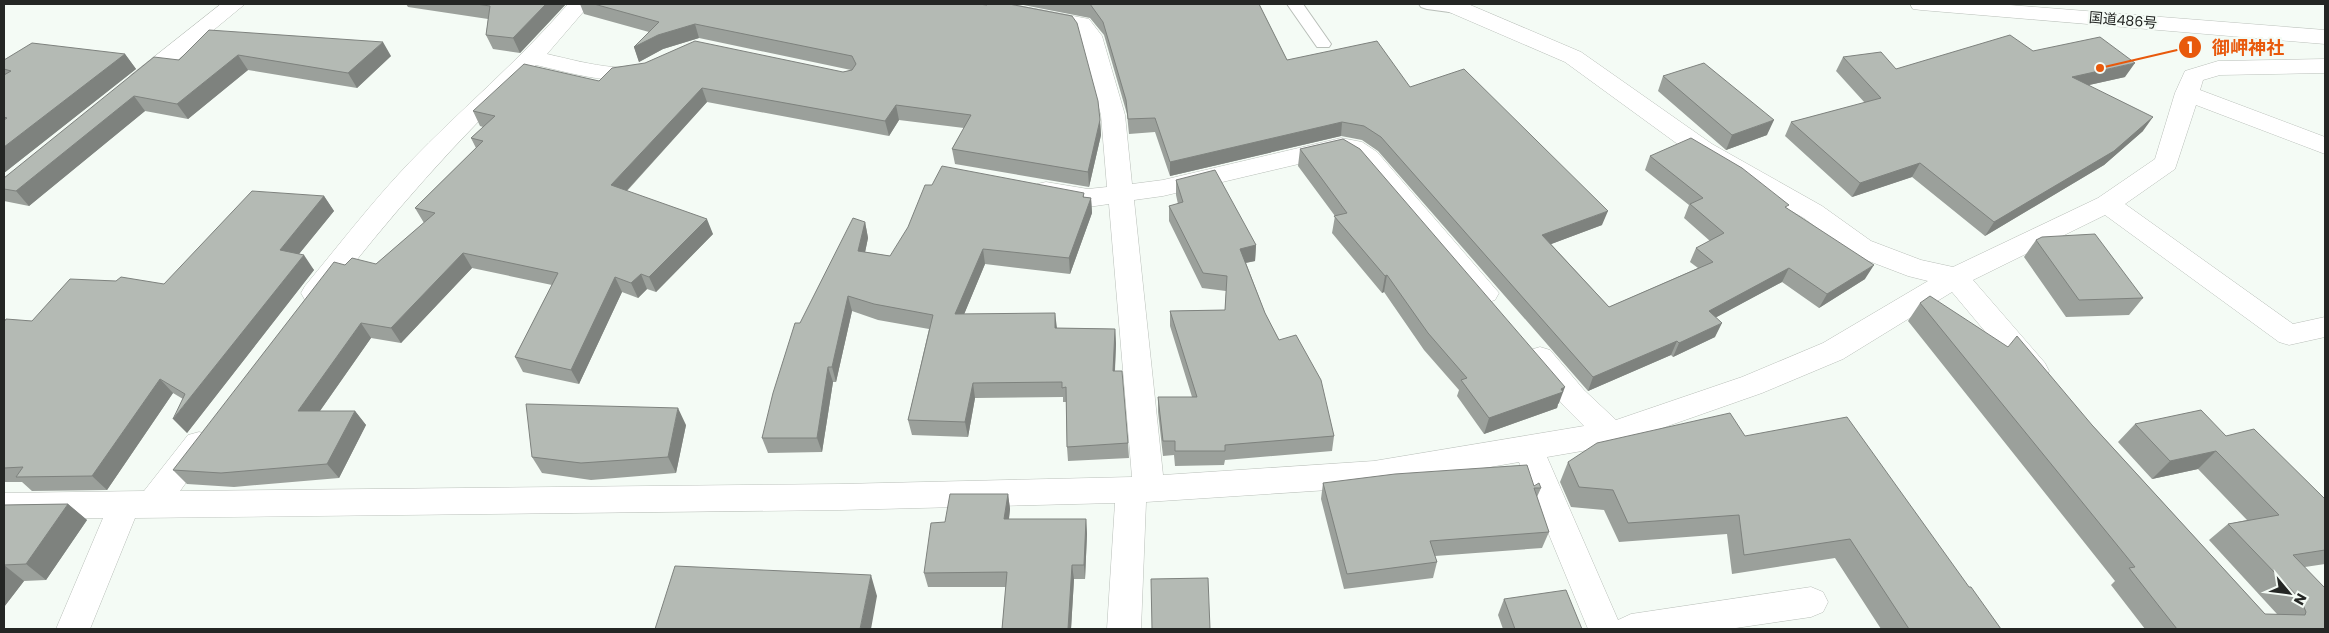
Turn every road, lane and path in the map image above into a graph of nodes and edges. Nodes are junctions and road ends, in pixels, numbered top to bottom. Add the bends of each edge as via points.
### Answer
1 (234, 4) edge
2 (579, 4) edge
3 (978, 4) edge
4 (1295, 4) edge
5 (1427, 4) edge
6 (1921, 4) edge
7 (1457, 6) edge
8 (2325, 37) edge
9 (1323, 44) dead end
10 (532, 57) junction
11 (664, 60) edge
12 (2325, 66) edge
13 (2187, 93) junction
14 (123, 94) edge
15 (2325, 146) edge
16 (1019, 185) edge
17 (1120, 192) junction
18 (2106, 204) junction
19 (1955, 277) junction
20 (1497, 308) edge
21 (302, 309) edge
22 (2325, 327) edge
23 (1523, 338) edge
24 (2050, 388) edge
25 (211, 427) edge
26 (1611, 434) junction
27 (1528, 448) junction
28 (1140, 489) junction
29 (4, 506) edge
30 (138, 506) junction
31 (1811, 602) dead end
32 (73, 629) edge
33 (1124, 629) edge
34 (1605, 629) edge
35 (1631, 629) edge

1 - 14 main road
2 - 10 main road
3 - 17 main road via 1081,24 1087,29 1112,115
4 - 9 lane
5 - 7 lane
6 - 8 main road, 国道486号
7 - 19 main road via 1573,57 1703,150 1813,212 1862,248 1917,269
10 - 11 main road via 605,74 643,71
10 - 21 main road via 417,170
12 - 13 main road via 2218,68 2193,76
13 - 15 main road
13 - 18 main road via 2166,163
16 - 17 main road via 1088,198
17 - 20 main road via 1163,188 1341,146 1353,148 1368,158
17 - 28 main road
18 - 19 main road
18 - 22 main road via 2289,335
19 - 24 main road
19 - 26 main road via 1833,350 1752,385
23 - 26 main road via 1574,398
25 - 30 main road
26 - 27 main road
27 - 28 main road via 1374,474
27 - 34 main road
28 - 30 main road via 841,497
28 - 33 main road
29 - 30 main road
30 - 32 main road
31 - 35 main road

